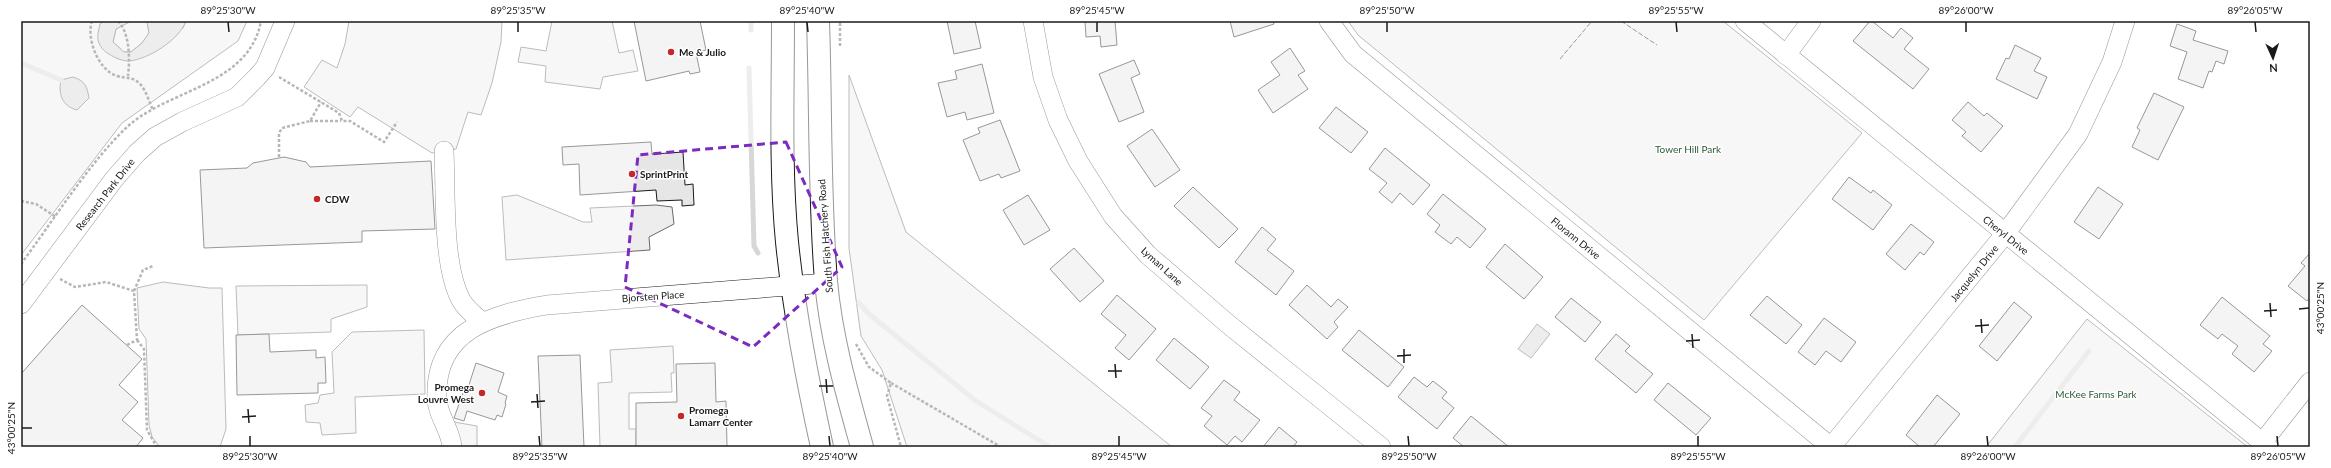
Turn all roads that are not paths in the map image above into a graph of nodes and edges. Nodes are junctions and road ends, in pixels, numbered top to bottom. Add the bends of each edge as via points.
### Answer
1 (284, 21) edge
2 (783, 21) edge
3 (818, 21) edge
4 (1033, 21) edge
5 (1329, 21) edge
6 (1745, 21) edge
7 (1811, 21) edge
8 (2126, 21) edge
9 (1786, 55) junction
10 (444, 151) dead end
11 (2005, 234) junction
12 (826, 283) junction
13 (793, 286) junction
14 (21, 304) edge
15 (482, 322) junction
16 (2310, 382) edge
17 (2265, 445) edge
18 (452, 447) edge
19 (822, 447) edge
20 (862, 447) edge
21 (1381, 447) edge
22 (1831, 447) edge

1 - 14 street, Research Park Drive via 265,68 237,97 182,122 155,137 143,148 115,178
2 - 13 main road via 784,190
3 - 12 main road, South Fish Hatchery Road
4 - 21 street, Lyman Lane via 1043,77 1058,120 1078,161 1113,216 1160,265 1228,324
5 - 22 street, Florann Drive via 1353,54
6 - 9 street, Cheryl Drive
7 - 9 street
8 - 11 street, Jacquelyn Drive via 2112,62 2078,134
9 - 11 street, Cheryl Drive
10 - 15 street via 449,250 454,283 466,308
11 - 17 street, Cheryl Drive
11 - 22 street, Jacquelyn Drive
12 - 13 street, Bjorsten Place
12 - 20 main road, South Fish Hatchery Road via 843,379
13 - 15 street, Bjorsten Place via 547,305 509,311
13 - 19 main road via 809,388
15 - 18 street, Bjorsten Place via 464,334 449,350 437,373 437,399
16 - 17 street

